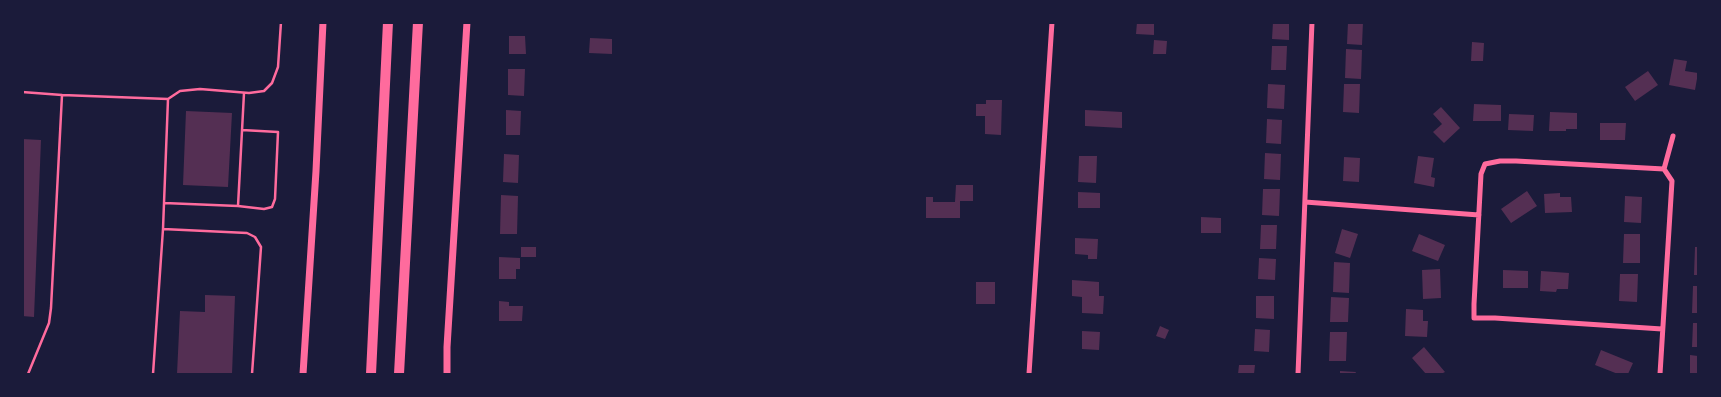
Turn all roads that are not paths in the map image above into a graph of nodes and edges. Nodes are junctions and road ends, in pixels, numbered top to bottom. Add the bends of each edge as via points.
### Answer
1 (281, 22) edge
2 (323, 22) edge
3 (388, 22) edge
4 (418, 22) edge
5 (466, 22) edge
6 (1052, 22) edge
7 (1312, 22) edge
8 (22, 92) edge
9 (244, 93) junction
10 (62, 95) junction
11 (168, 100) junction
12 (242, 130) junction
13 (1673, 136) dead end
14 (1664, 169) junction
15 (164, 202) junction
16 (1304, 202) junction
17 (238, 206) junction
18 (1479, 215) junction
19 (163, 229) junction
20 (1662, 329) junction
21 (28, 374) edge
22 (153, 374) edge
23 (252, 374) edge
24 (303, 374) edge
25 (371, 374) edge
26 (399, 374) edge
27 (447, 374) edge
28 (1029, 374) edge
29 (1298, 374) edge
30 (1660, 374) edge

1 - 9 lane via 278,67 272,83 264,91
2 - 24 street
3 - 25 highway
4 - 26 highway
5 - 27 street
6 - 28 street
7 - 16 street
8 - 10 lane
9 - 11 lane via 200,89 180,92
9 - 12 lane
10 - 11 lane
10 - 21 lane via 50,315
11 - 15 lane
12 - 17 lane
12 - 17 lane via 278,132 276,199 272,207 264,209
13 - 14 street
14 - 18 street via 1516,161 1485,164 1481,174
14 - 20 street via 1672,181
15 - 17 lane
15 - 19 lane
16 - 18 street
16 - 29 street
18 - 20 street via 1474,318
19 - 22 lane
19 - 23 lane via 246,232 256,236 261,246
20 - 30 street

